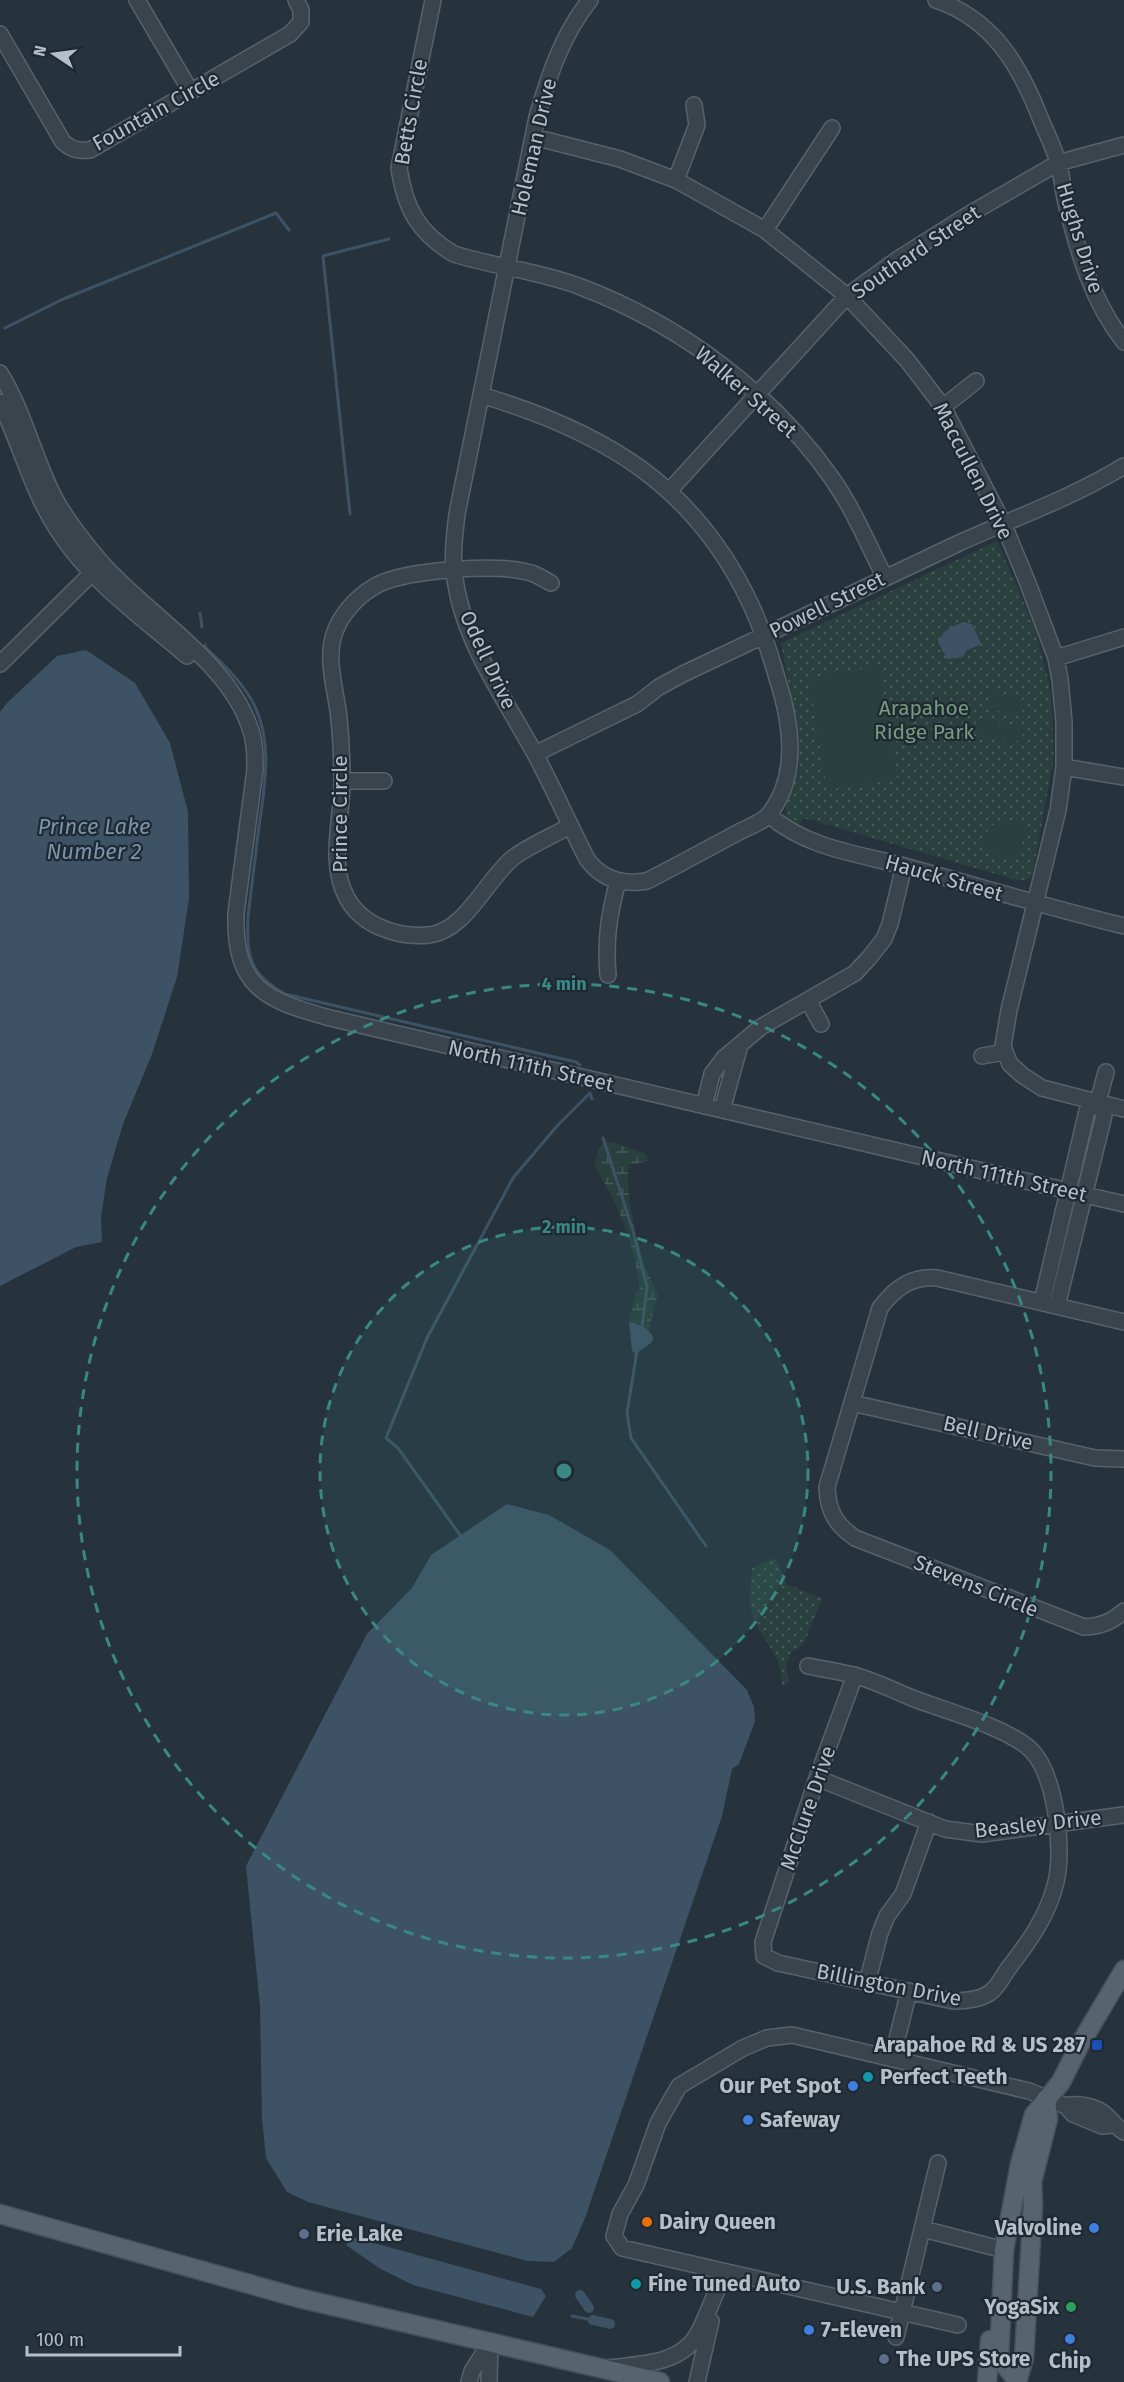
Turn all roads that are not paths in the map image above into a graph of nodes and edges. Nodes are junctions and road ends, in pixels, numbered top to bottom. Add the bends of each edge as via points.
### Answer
1 (137, 0) edge
2 (296, 0) edge
3 (433, 0) edge
4 (590, 0) edge
5 (936, 0) edge
6 (0, 34) edge
7 (191, 92) junction
8 (694, 105) dead end
9 (832, 128) dead end
10 (534, 137) junction
11 (1124, 145) edge
12 (1058, 163) junction
13 (676, 180) junction
14 (765, 230) junction
15 (475, 260) joint
16 (507, 267) junction
17 (847, 296) junction
18 (1124, 342) edge
19 (0, 374) edge
20 (976, 381) dead end
21 (481, 395) junction
22 (756, 395) junction
23 (0, 402) edge
24 (943, 406) junction
25 (1124, 466) edge
26 (670, 490) junction
27 (1003, 523) junction
28 (97, 568) junction
29 (454, 570) junction
30 (885, 578) junction
31 (551, 583) dead end
32 (764, 636) junction
33 (1124, 637) edge
34 (1056, 657) junction
35 (0, 664) edge
36 (535, 754) junction
37 (1064, 767) junction
38 (1124, 777) edge
39 (342, 781) junction
40 (384, 781) dead end
41 (769, 815) junction
42 (570, 826) junction
43 (904, 866) junction
44 (618, 881) junction
45 (1035, 904) junction
46 (1124, 926) edge
47 (608, 975) dead end
48 (808, 1000) junction
49 (821, 1024) dead end
50 (740, 1045) junction
51 (1005, 1052) junction
52 (982, 1056) dead end
53 (1106, 1072) dead end
54 (1098, 1102) junction
55 (704, 1106) junction
56 (1124, 1109) edge
57 (722, 1110) junction
58 (1076, 1193) junction
59 (1124, 1204) edge
60 (1049, 1304) junction
61 (1124, 1322) edge
62 (852, 1403) junction
63 (1124, 1459) edge
64 (1124, 1611) edge
65 (808, 1666) dead end
66 (855, 1675) junction
67 (817, 1778) junction
68 (1124, 1815) edge
69 (929, 1822) junction
70 (1056, 1822) junction
71 (763, 1942) joint
72 (1124, 1970) edge
73 (867, 1983) junction
74 (909, 1991) junction
75 (892, 2059) junction
76 (1046, 2099) junction
77 (1119, 2129) edge
78 (938, 2163) dead end
79 (0, 2214) edge
80 (922, 2229) junction
81 (1004, 2250) junction
82 (722, 2271) junction
83 (718, 2288) junction
84 (1001, 2307) junction
85 (902, 2313) junction
86 (958, 2325) dead end
87 (896, 2337) dead end
88 (489, 2343) junction
89 (603, 2369) junction
90 (1017, 2381) edge
91 (469, 2382) edge
92 (489, 2382) edge
93 (660, 2382) edge
94 (697, 2382) edge
95 (987, 2382) edge

1 - 7 street
2 - 7 street, Fountain Circle via 301,10 301,22 296,29
3 - 15 street, Betts Circle via 399,168 402,189 423,231 454,254
4 - 10 street, Holeman Drive via 562,43 547,79
5 - 12 street via 968,15 1012,58
6 - 7 street, Fountain Circle via 70,148 90,150
8 - 13 street via 697,125
9 - 14 street
10 - 13 street, Maccullen Drive via 620,159
10 - 16 street, Holeman Drive
11 - 12 street, Southard Street
12 - 17 street, Southard Street via 957,222
12 - 18 street, Hughs Drive via 1095,297
13 - 14 street, Maccullen Drive
14 - 17 street, Maccullen Drive
15 - 16 street, Walker Street
16 - 21 street, Odell Drive
16 - 22 street, Walker Street via 579,286 623,304 713,358
17 - 22 street, Southard Street
17 - 24 street, Maccullen Drive via 907,360
19 - 28 street via 23,418 47,483
20 - 24 street
21 - 26 street via 581,432
21 - 29 street, Odell Drive via 457,514
22 - 26 street, Southard Street
22 - 30 street, Walker Street via 805,444 831,478 849,505
23 - 28 street via 43,506 59,533
24 - 27 street, Maccullen Drive
25 - 27 street, Powell Street via 1058,501
26 - 32 street via 712,537
27 - 30 street, Powell Street
27 - 34 street, Maccullen Drive
28 - 35 street
28 - 55 street, North 111th Street via 195,650 244,711 255,750 254,789 235,937 246,973 257,986 282,1002 330,1018
29 - 31 street, Prince Circle via 513,570 532,573
29 - 36 street, Odell Drive via 466,622 483,661
29 - 39 street, Prince Circle via 399,577 378,585 360,596 336,630 330,654
30 - 32 street, Powell Street
32 - 36 street, Powell Street via 683,674 637,704
32 - 41 street via 783,698 791,755 782,793
33 - 34 street
34 - 37 street, Maccullen Drive via 1064,722
36 - 42 street, Odell Drive
37 - 38 street
37 - 45 street, Maccullen Drive via 1058,810
39 - 40 street
39 - 42 street, Prince Circle via 337,866 340,881 347,899 360,914 372,924 393,932 431,935 442,931 461,918 514,858
41 - 43 street, Hauck Street via 808,839
41 - 44 street via 647,881
42 - 44 street, Odell Drive via 594,869
43 - 45 street, Hauck Street
43 - 48 street via 884,939 855,973
44 - 47 street via 609,914
45 - 46 street, Hauck Street
45 - 51 street, Maccullen Drive via 1008,1019
48 - 49 street
48 - 50 street via 761,1027
50 - 55 street via 712,1074
50 - 57 street
51 - 52 street
51 - 54 street via 1010,1064 1042,1088
53 - 54 street
54 - 56 street
54 - 58 street via 1087,1112
55 - 57 street, North 111th Street
57 - 58 street, North 111th Street
58 - 59 street, North 111th Street
58 - 60 street
60 - 61 street
60 - 62 street via 937,1278 912,1280 897,1289 880,1308
62 - 63 street, Bell Drive via 1095,1458
62 - 64 street, Stevens Circle via 827,1486 827,1504 841,1528 855,1538 1066,1622 1100,1626
65 - 66 street, Billington Drive
66 - 67 street, McClure Drive
66 - 70 street, Billington Drive via 1016,1740 1032,1751 1048,1782
67 - 69 street, Beasley Drive
67 - 71 street, McClure Drive
68 - 70 street, Beasley Drive
69 - 70 street, Beasley Drive via 945,1829 982,1834
69 - 73 street via 903,1894 880,1933
70 - 74 street, Billington Drive via 1056,1882 1046,1912 1028,1945 992,1992 970,2001 953,2001
71 - 73 street, Billington Drive via 764,1956 778,1963
72 - 76 main road via 1061,2082
73 - 74 street, Billington Drive
74 - 75 street
75 - 76 street via 1029,2091
75 - 82 street via 792,2035 766,2038 679,2086 658,2123 614,2236 622,2248
76 - 77 street via 1102,2126
76 - 81 main road via 1034,2115 1020,2164
76 - 90 main road via 1048,2119 1032,2182 1024,2358
78 - 80 street
79 - 88 main road via 299,2298
80 - 81 street
80 - 85 street
81 - 84 main road
82 - 83 street
82 - 85 street
83 - 89 street via 697,2336 680,2353 654,2362
83 - 94 street
84 - 90 main road via 999,2358
84 - 95 main road via 990,2327
85 - 86 street
85 - 87 street
88 - 89 main road
88 - 91 street
88 - 92 street
89 - 93 main road

